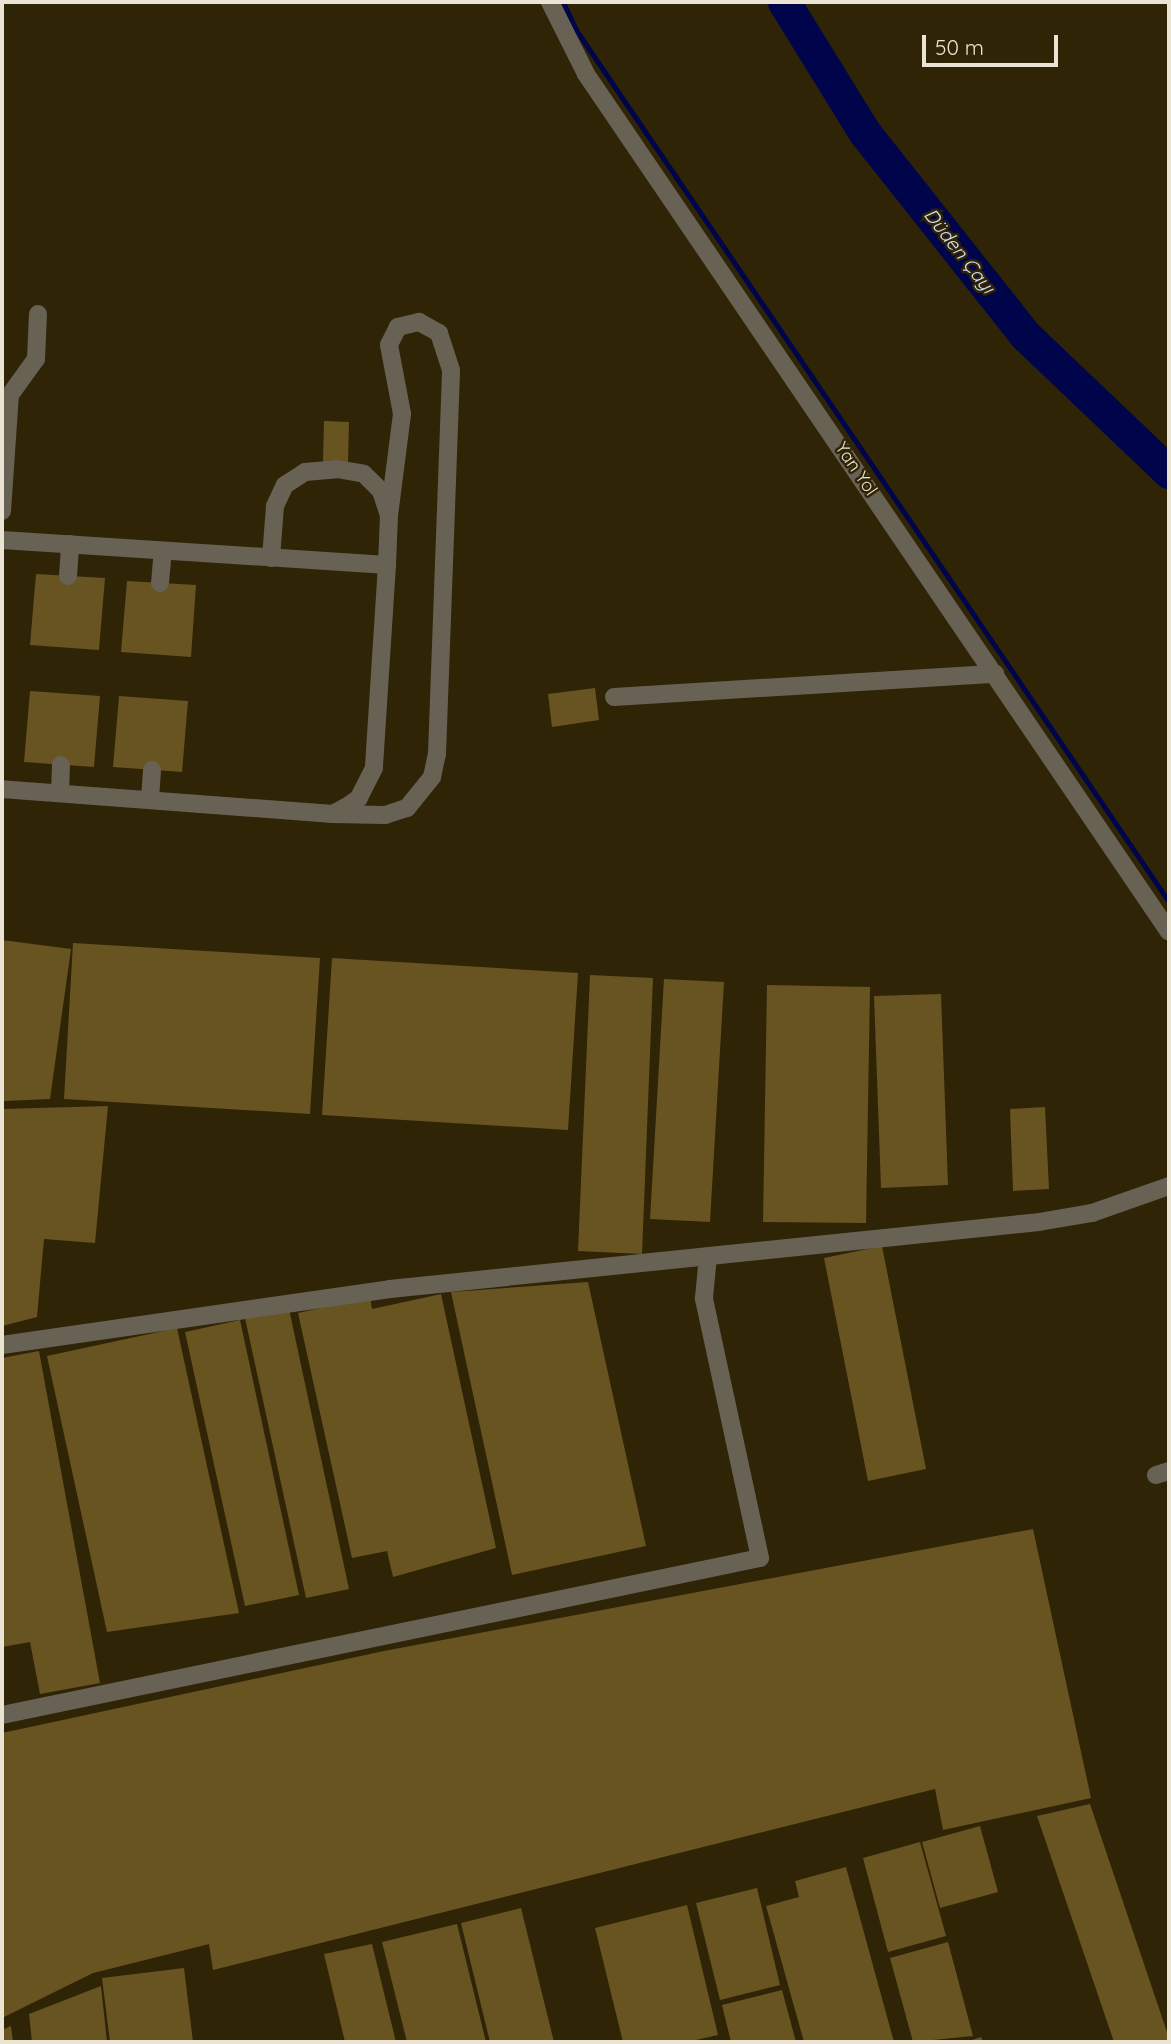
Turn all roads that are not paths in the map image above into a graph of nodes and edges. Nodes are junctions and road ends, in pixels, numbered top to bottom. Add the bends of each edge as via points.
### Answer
1 (550, 2) edge
2 (38, 314) dead end
3 (5, 408) edge
4 (2, 511) edge
5 (389, 515) junction
6 (2, 540) edge
7 (70, 544) junction
8 (163, 551) junction
9 (271, 558) junction
10 (387, 565) junction
11 (68, 576) dead end
12 (160, 583) dead end
13 (996, 674) junction
14 (614, 697) dead end
15 (61, 765) dead end
16 (152, 770) dead end
17 (2, 789) edge
18 (60, 793) junction
19 (150, 799) junction
20 (333, 814) junction
21 (1169, 932) edge
22 (1169, 1186) edge
23 (708, 1256) junction
24 (2, 1345) edge
25 (2, 1714) edge

1 - 13 street, Yan Yol via 586,74
2 - 3 street via 36,359
3 - 4 street
5 - 9 street via 381,491 364,474 306,472 285,485 275,506
5 - 10 street
5 - 20 street via 402,414 389,345 398,327 419,322 439,333 451,370 437,754 429,783 407,808 385,815
6 - 7 street
7 - 8 street
7 - 11 street
8 - 9 street
8 - 12 street
9 - 10 street
10 - 20 street via 374,768 359,798
13 - 14 street
13 - 21 street, Yan Yol
15 - 18 street
16 - 19 street
17 - 18 street
18 - 19 street
19 - 20 street
22 - 23 street via 1093,1213 1039,1222
23 - 24 street via 224,1309
23 - 25 street via 704,1298 761,1558

